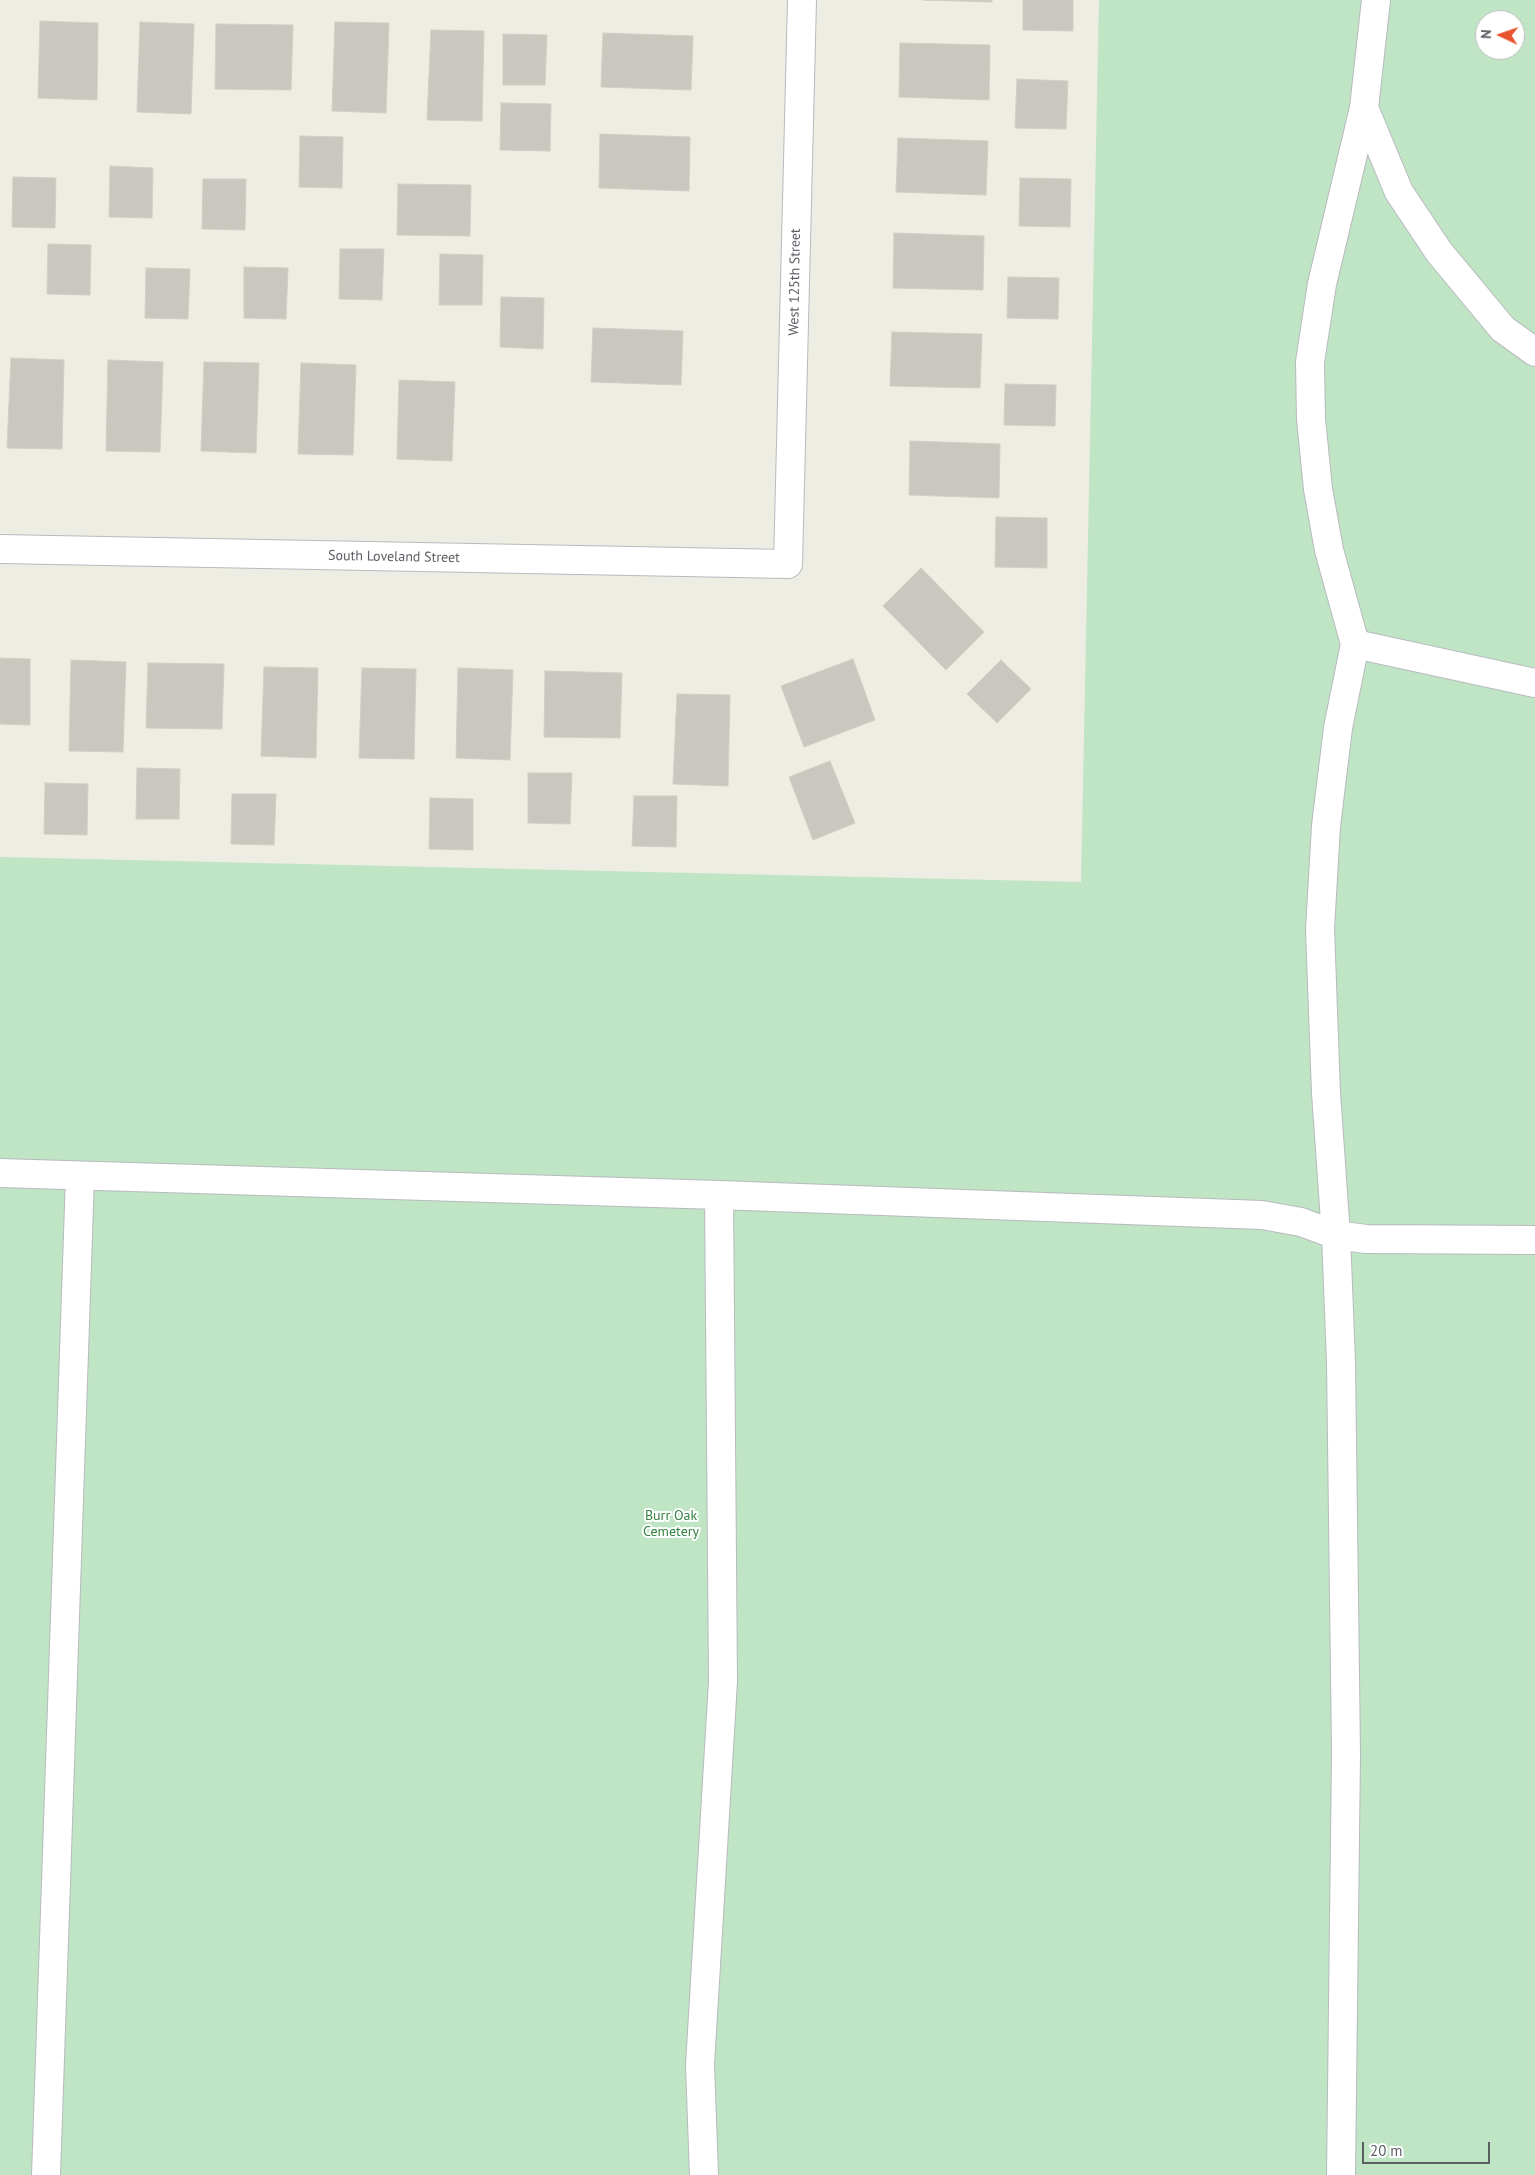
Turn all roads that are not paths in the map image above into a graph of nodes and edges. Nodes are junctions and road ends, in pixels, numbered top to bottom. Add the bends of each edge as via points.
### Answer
1 (802, 0) edge
2 (1376, 0) edge
3 (1364, 108) junction
4 (1535, 352) edge
5 (0, 549) edge
6 (788, 564) joint
7 (1355, 644) junction
8 (1535, 683) edge
9 (0, 1173) edge
10 (80, 1176) junction
11 (719, 1195) junction
12 (1336, 1235) junction
13 (1535, 1240) edge
14 (46, 2175) edge
15 (704, 2175) edge
16 (1341, 2175) edge

1 - 6 street, West 125th Street
2 - 3 street
3 - 4 street via 1399,192 1439,252 1503,329
3 - 7 street via 1322,284 1310,362 1318,488 1329,550
5 - 6 street, South Loveland Street
7 - 8 street
7 - 12 street via 1338,728 1326,826 1320,929 1326,1093
9 - 10 street
10 - 11 street
10 - 14 street
11 - 12 street via 1262,1215 1301,1222
11 - 15 street via 723,1681 700,2065
12 - 13 street via 1366,1239
12 - 16 street via 1342,1362 1346,1753

